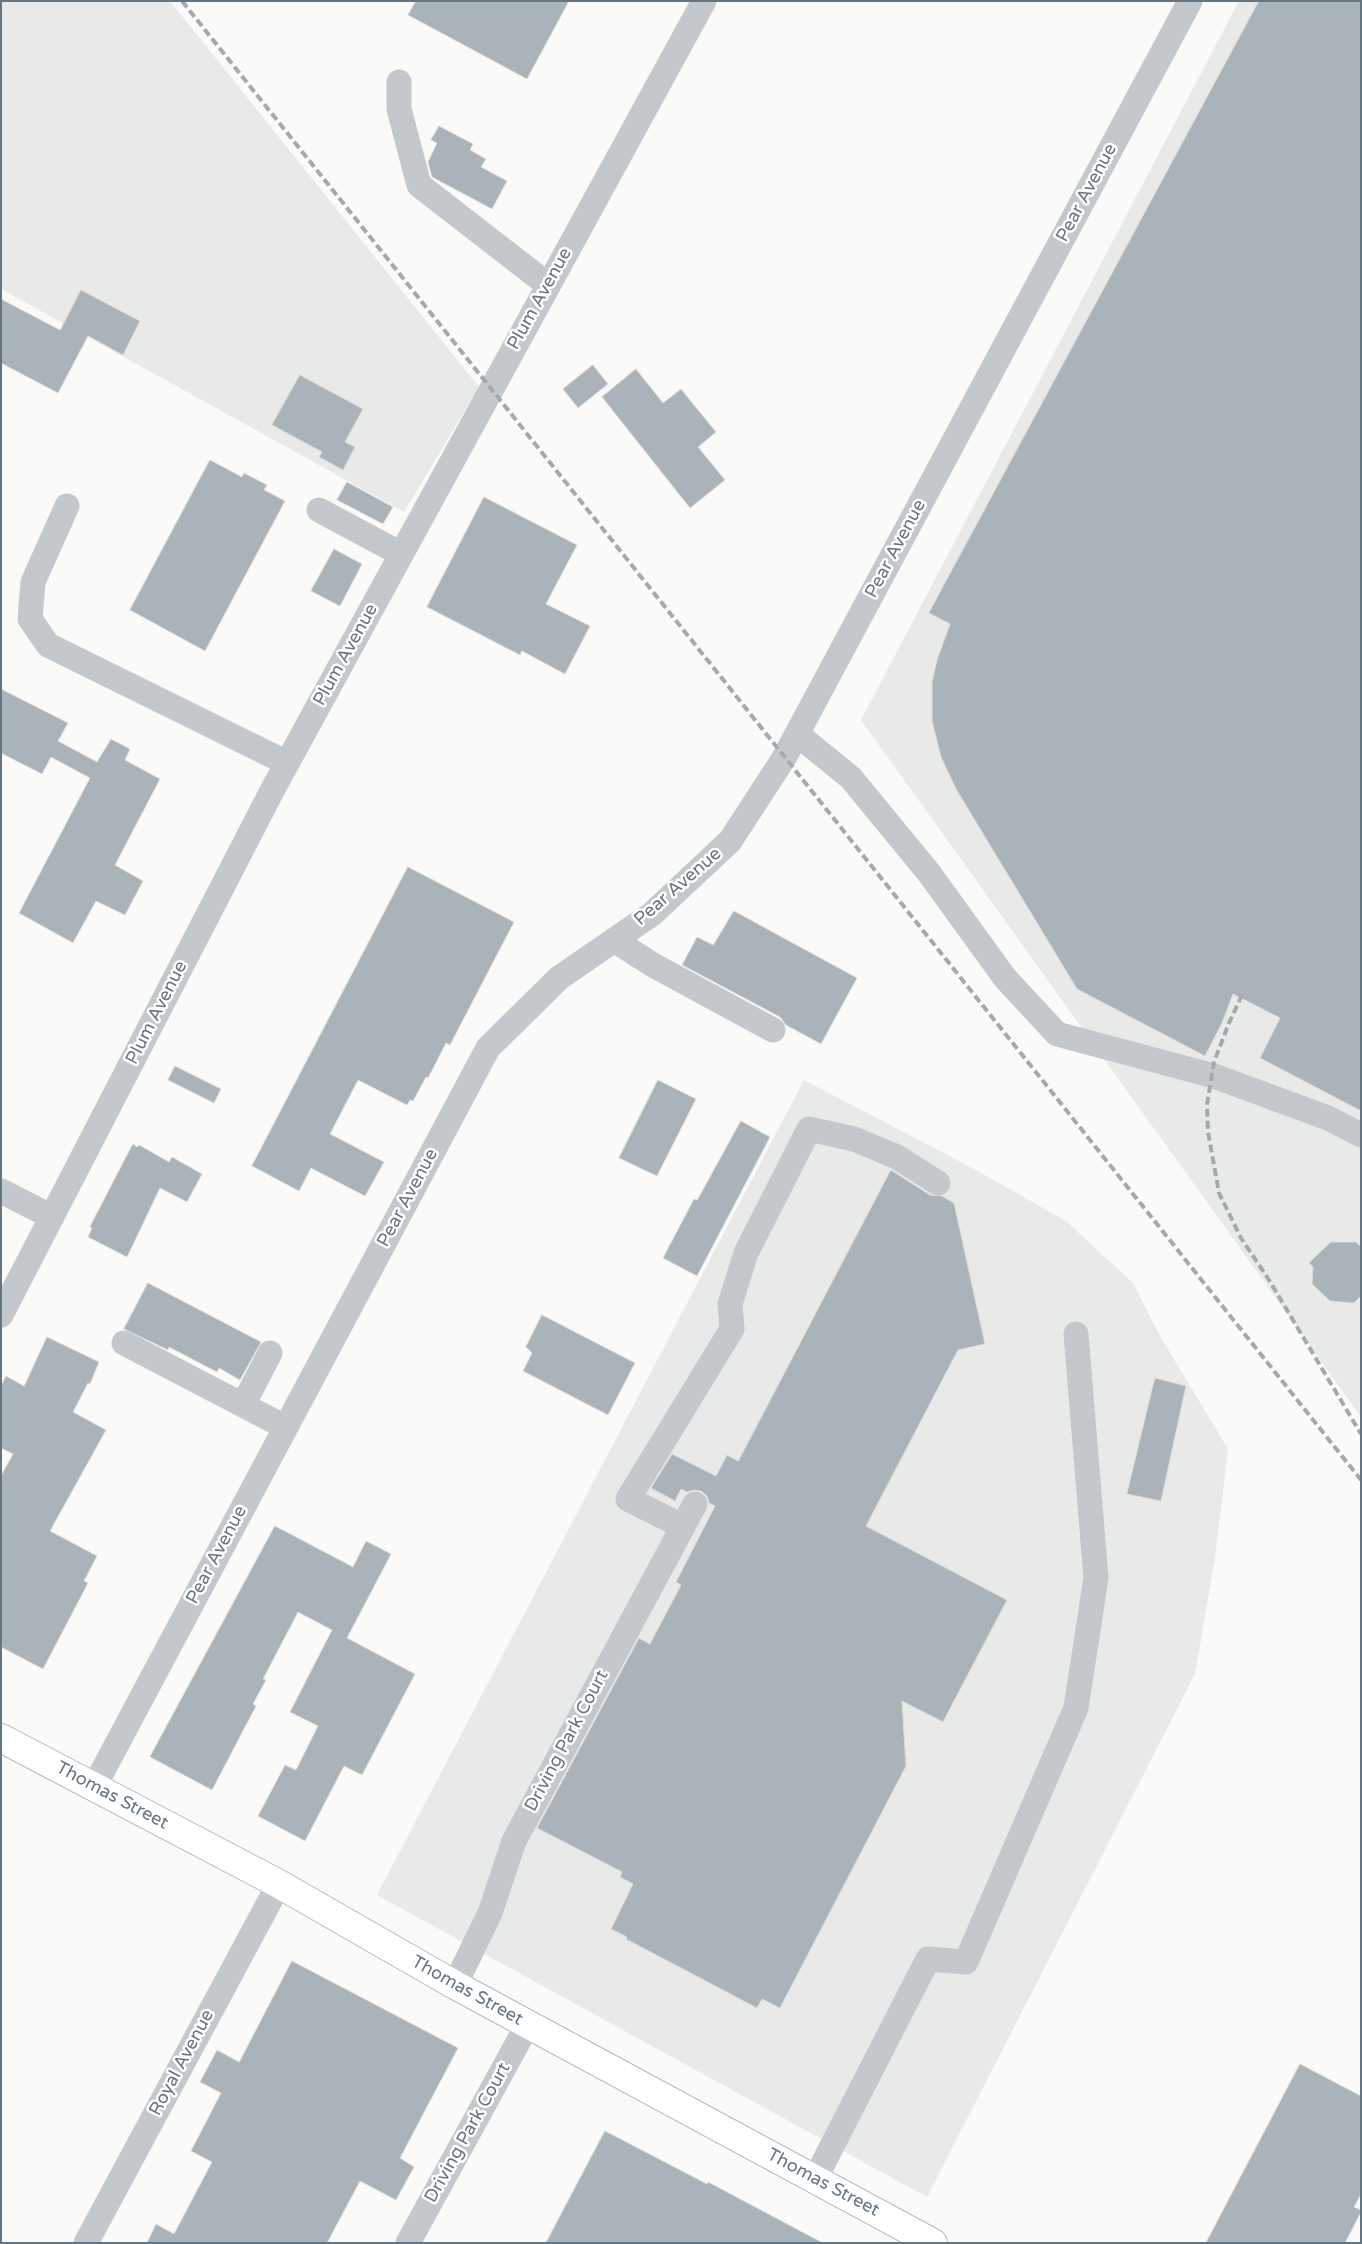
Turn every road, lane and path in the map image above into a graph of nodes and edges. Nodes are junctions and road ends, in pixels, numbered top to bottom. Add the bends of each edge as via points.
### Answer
1 (704, 1) edge
2 (1190, 1) edge
3 (399, 82) dead end
4 (548, 286) junction
5 (68, 506) dead end
6 (318, 510) dead end
7 (401, 554) junction
8 (797, 734) junction
9 (287, 763) junction
10 (614, 940) junction
11 (773, 1030) dead end
12 (1361, 1135) edge
13 (938, 1183) dead end
14 (1, 1191) edge
15 (52, 1218) junction
16 (1, 1314) edge
17 (1076, 1334) dead end
18 (124, 1343) dead end
19 (270, 1353) dead end
20 (243, 1405) junction
21 (285, 1427) junction
22 (694, 1504) dead end
23 (682, 1526) junction
24 (1, 1738) edge
25 (94, 1787) junction
26 (278, 1884) junction
27 (455, 1985) junction
28 (528, 2024) junction
29 (815, 2179) junction
30 (86, 2243) edge
31 (408, 2243) edge
32 (934, 2243) edge

1 - 4 street, Plum Avenue
2 - 8 street, Pear Avenue
3 - 4 street via 399,108 419,185
4 - 7 street, Plum Avenue
5 - 9 street via 33,582 30,619 48,645
6 - 7 street
7 - 9 street, Plum Avenue
8 - 10 street, Pear Avenue via 730,841 652,914
8 - 12 street via 851,778 929,873 1005,978 1057,1034 1214,1076 1328,1118
9 - 15 street, Plum Avenue
10 - 11 street via 653,965
10 - 21 street, Pear Avenue via 559,978 488,1048
13 - 23 street via 896,1157 854,1139 809,1129 746,1253 730,1304 732,1329 628,1499
14 - 15 street
15 - 16 street, Plum Avenue
17 - 29 street via 1096,1578 1076,1708 966,1962 928,1959
18 - 20 street
19 - 20 street
20 - 21 street
21 - 25 street, Pear Avenue
22 - 23 street, Driving Park Court
23 - 27 street, Driving Park Court via 514,1841 490,1913
24 - 25 main road, Thomas Street
25 - 26 main road, Thomas Street
26 - 27 main road, Thomas Street
26 - 30 street, Royal Avenue
27 - 28 main road, Thomas Street
28 - 29 main road, Thomas Street
28 - 31 street, Driving Park Court
29 - 32 main road, Thomas Street

